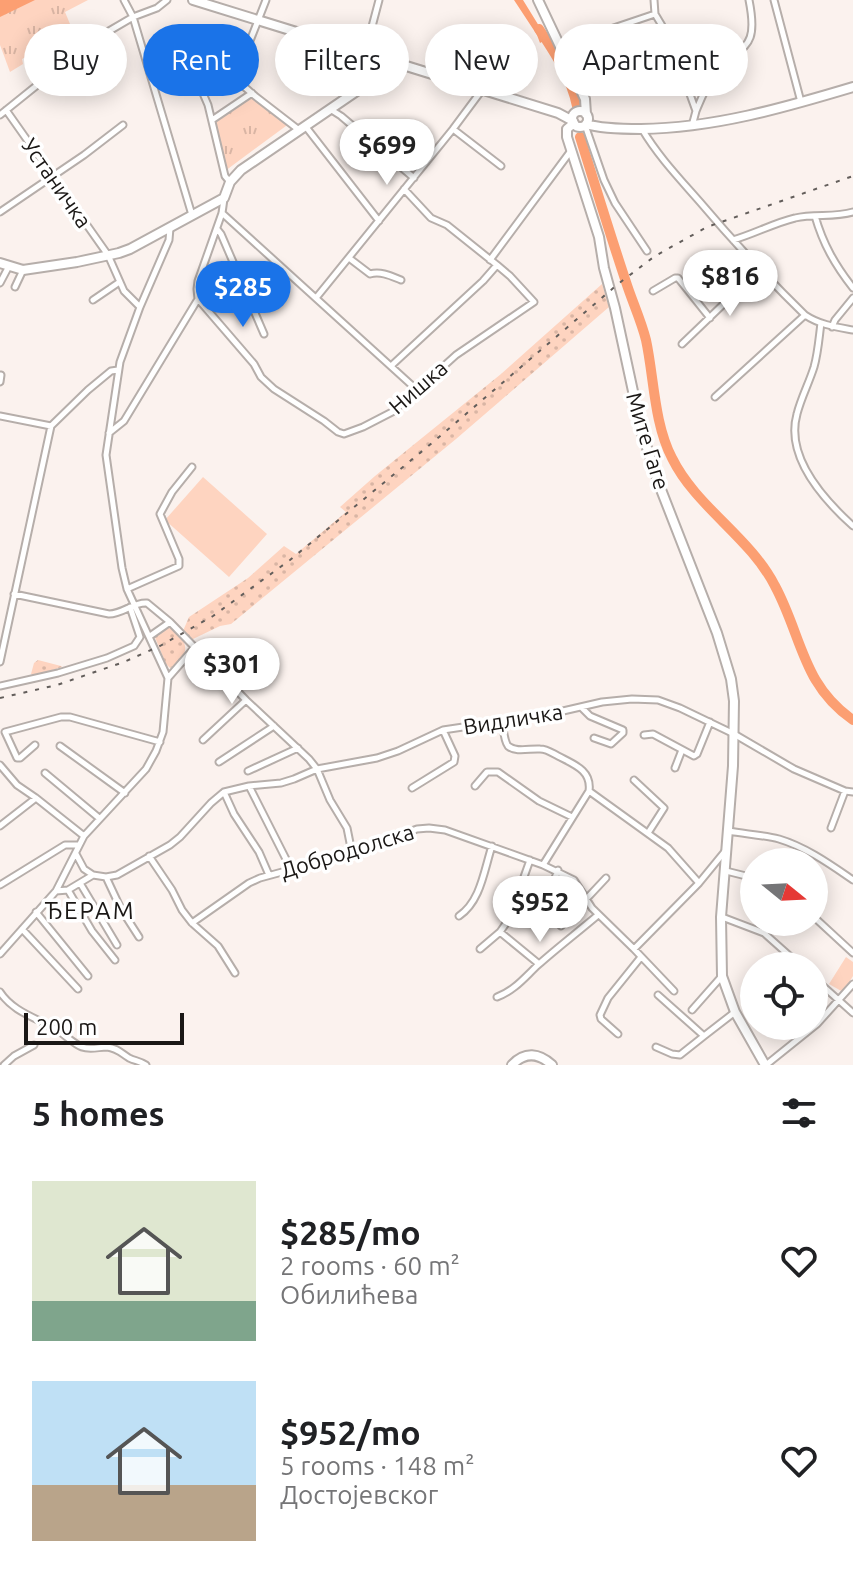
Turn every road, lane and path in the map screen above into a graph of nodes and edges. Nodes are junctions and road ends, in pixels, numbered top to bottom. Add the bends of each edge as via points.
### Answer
1 (124, 0) edge
2 (167, 0) edge
3 (193, 0) edge
4 (266, 0) edge
5 (379, 0) edge
6 (538, 0) edge
7 (654, 0) edge
8 (749, 0) edge
9 (774, 0) edge
10 (655, 14) junction
11 (133, 17) junction
12 (258, 20) junction
13 (256, 24) edge
14 (373, 24) edge
15 (625, 24) edge
16 (275, 25) edge
17 (554, 33) edge
18 (853, 87) edge
19 (205, 96) edge
20 (248, 96) edge
21 (256, 96) edge
22 (349, 96) edge
23 (474, 96) edge
24 (502, 96) edge
25 (580, 96) edge
26 (801, 102) junction
27 (330, 109) junction
28 (696, 111) junction
29 (3, 112) edge
30 (576, 119) junction
31 (212, 120) junction
32 (123, 125) dead end
33 (692, 127) junction
34 (302, 128) junction
35 (453, 129) junction
36 (642, 129) junction
37 (570, 148) junction
38 (501, 166) dead end
39 (52, 177) junction
40 (414, 178) junction
41 (230, 182) junction
42 (404, 189) junction
43 (224, 198) junction
44 (0, 212) edge
45 (853, 212) edge
46 (222, 213) junction
47 (192, 215) junction
48 (815, 216) junction
49 (379, 221) junction
50 (170, 227) junction
51 (217, 229) junction
52 (733, 240) junction
53 (647, 251) dead end
54 (108, 255) junction
55 (349, 258) junction
56 (490, 260) junction
57 (4, 265) edge
58 (497, 265) junction
59 (23, 270) junction
60 (759, 270) junction
61 (401, 280) dead end
62 (119, 282) junction
63 (0, 283) edge
64 (15, 287) dead end
65 (853, 288) edge
66 (653, 291) dead end
67 (316, 298) junction
68 (853, 298) edge
69 (198, 299) junction
70 (93, 300) dead end
71 (140, 307) junction
72 (805, 315) junction
73 (710, 318) junction
74 (821, 323) junction
75 (832, 327) junction
76 (853, 330) edge
77 (264, 334) dead end
78 (682, 344) dead end
79 (391, 366) junction
80 (118, 370) junction
81 (1, 375) edge
82 (0, 382) edge
83 (417, 390) junction
84 (715, 397) dead end
85 (0, 416) edge
86 (51, 426) junction
87 (109, 434) junction
88 (192, 467) dead end
89 (853, 526) edge
90 (127, 589) junction
91 (14, 594) junction
92 (132, 606) junction
93 (170, 622) junction
94 (150, 636) junction
95 (195, 647) junction
96 (0, 662) edge
97 (168, 678) junction
98 (0, 686) edge
99 (246, 700) junction
100 (582, 708) junction
101 (502, 721) junction
102 (710, 722) junction
103 (274, 726) junction
104 (443, 730) junction
105 (734, 734) junction
106 (644, 735) dead end
107 (594, 738) dead end
108 (203, 740) dead end
109 (160, 742) junction
110 (35, 745) dead end
111 (60, 746) dead end
112 (298, 748) junction
113 (682, 750) junction
114 (219, 762) dead end
115 (0, 765) edge
116 (675, 768) dead end
117 (317, 769) junction
118 (248, 771) dead end
119 (45, 773) dead end
120 (2, 774) edge
121 (634, 780) dead end
122 (249, 786) junction
123 (475, 786) dead end
124 (412, 788) dead end
125 (589, 791) junction
126 (845, 791) junction
127 (224, 792) junction
128 (853, 792) edge
129 (125, 793) junction
130 (36, 798) junction
131 (572, 817) junction
132 (99, 818) junction
133 (0, 826) edge
134 (831, 828) dead end
135 (728, 831) junction
136 (648, 833) junction
137 (84, 836) junction
138 (78, 845) junction
139 (492, 846) junction
140 (727, 849) junction
141 (352, 853) junction
142 (76, 854) junction
143 (149, 856) junction
144 (530, 860) junction
145 (543, 865) junction
146 (291, 869) junction
147 (558, 870) junction
148 (726, 871) junction
149 (740, 874) edge
150 (93, 875) junction
151 (269, 875) junction
152 (106, 877) junction
153 (606, 878) dead end
154 (853, 880) edge
155 (80, 883) junction
156 (699, 883) junction
157 (0, 885) edge
158 (68, 890) junction
159 (56, 891) junction
160 (586, 898) junction
161 (543, 910) dead end
162 (36, 912) junction
163 (598, 915) junction
164 (459, 916) dead end
165 (721, 917) junction
166 (192, 923) junction
167 (561, 926) dead end
168 (22, 929) junction
169 (828, 930) edge
170 (500, 932) junction
171 (139, 937) dead end
172 (117, 945) dead end
173 (480, 949) dead end
174 (634, 949) junction
175 (784, 952) edge
176 (853, 953) edge
177 (0, 954) edge
178 (641, 957) junction
179 (115, 960) dead end
180 (539, 964) junction
181 (235, 973) dead end
182 (88, 976) dead end
183 (722, 976) junction
184 (853, 984) edge
185 (78, 989) dead end
186 (674, 991) dead end
187 (828, 991) edge
188 (0, 992) edge
189 (658, 995) dead end
190 (497, 997) dead end
191 (839, 1001) junction
192 (692, 1010) dead end
193 (735, 1012) junction
194 (853, 1013) edge
195 (618, 1034) dead end
196 (704, 1036) junction
197 (34, 1045) dead end
198 (656, 1047) dead end
199 (764, 1064) edge
200 (4, 1065) edge
201 (146, 1065) edge
202 (512, 1065) edge
203 (552, 1065) edge

1 - 11 street
2 - 11 street
3 - 12 main road
4 - 12 street
5 - 14 street
6 - 17 main road
7 - 10 street
8 - 28 street via 749,41 714,76
9 - 26 street
10 - 15 street
10 - 28 street via 670,39
11 - 29 street via 92,41
11 - 47 street
12 - 13 street
12 - 16 main road
18 - 26 main road
19 - 31 street
20 - 31 street
21 - 34 street
22 - 27 main road
23 - 35 street
24 - 30 main road
25 - 30 main road
26 - 33 main road
27 - 34 main road
27 - 40 street
28 - 33 street
29 - 39 street, Устаничка
30 - 36 main road via 598,127
30 - 37 main road
30 - 53 street via 615,203
31 - 41 street
32 - 39 street
33 - 36 main road
34 - 41 main road
34 - 49 street
35 - 38 street
35 - 40 street
36 - 52 street
37 - 56 street
37 - 105 main road, Мите Гаге via 599,237 645,446 727,663
39 - 44 street
39 - 54 street, Устаничка
40 - 42 street
41 - 43 main road
42 - 49 street
42 - 56 street via 431,218
43 - 46 street
43 - 47 main road
45 - 48 street
46 - 51 street
46 - 67 street
47 - 50 main road
48 - 52 street via 793,218
48 - 65 street via 832,260
49 - 55 street
50 - 54 main road
50 - 71 street
51 - 69 street via 198,281
51 - 77 street
52 - 60 street
54 - 59 main road
54 - 62 street, Устаничка
55 - 61 street via 370,274
55 - 67 street
56 - 58 street
57 - 59 main road
57 - 63 street
58 - 79 street
58 - 83 street, Нишка via 533,304 456,355
59 - 64 street
60 - 72 street
60 - 73 street
62 - 70 street
62 - 71 street, Устаничка
66 - 73 street via 678,278
67 - 79 street
68 - 75 street
69 - 83 street, Нишка via 261,377 341,434 388,415
69 - 87 street via 124,421
71 - 80 street
72 - 74 street
72 - 84 street
73 - 78 street
74 - 75 street
74 - 89 street via 815,363 796,416 797,447 819,491
75 - 76 street
79 - 83 street
80 - 86 street
80 - 87 street
81 - 82 street
85 - 86 street
86 - 91 street
87 - 90 street via 107,469
88 - 90 street via 160,514 179,566
90 - 92 street
91 - 92 street via 109,614
91 - 96 street
92 - 93 street via 147,603
92 - 94 street
92 - 98 street via 140,637 134,646 58,673
93 - 94 street
93 - 95 street
94 - 97 street
95 - 97 street
95 - 99 street
97 - 109 street
99 - 103 street
99 - 108 street
100 - 101 street, Видличка
100 - 102 street, Видличка via 651,699
100 - 107 street, Видличка via 623,731 611,744
101 - 104 street, Видличка
101 - 125 street via 510,747 545,749 569,761 587,776
102 - 105 street, Видличка
102 - 113 street via 696,755
103 - 112 street
103 - 114 street
104 - 117 street, Видличка via 377,758
104 - 124 street, Видличка via 454,762
105 - 126 street, Видличка
105 - 135 main road, Мите Гаге
106 - 113 street via 653,734
109 - 110 street via 70,717 5,732 17,758
109 - 129 street
111 - 129 street
112 - 117 street
112 - 118 street
113 - 116 street
115 - 120 street
117 - 122 street, Видличка via 290,781
117 - 141 street via 347,828
119 - 132 street
120 - 130 street
121 - 136 street via 664,808
122 - 127 street, Видличка
122 - 146 street
123 - 131 street via 487,772 498,772
125 - 131 street
125 - 136 street
126 - 128 street, Видличка
126 - 134 street
127 - 143 street via 180,837
127 - 151 street
129 - 132 street
130 - 133 street
130 - 137 street
131 - 145 street
132 - 137 street
135 - 140 main road, Мите Гаге
135 - 154 street via 779,839
136 - 156 street
137 - 138 street
138 - 142 street
138 - 157 street via 65,845
139 - 141 street, Добродолска via 429,828
139 - 144 street, Добродолска
139 - 164 street via 478,892
140 - 148 main road, Мите Гаге
140 - 156 street
141 - 146 street, Добродолска
142 - 150 street
142 - 159 street
143 - 152 street
143 - 166 street
144 - 145 street, Добродолска
144 - 170 street
145 - 147 street, Добродолска
146 - 151 street, Добродолска
147 - 160 street, Добродолска via 574,880
147 - 161 street
148 - 149 street
148 - 165 main road, Мите Гаге
150 - 152 street
150 - 155 street
151 - 166 street, Добродолска
152 - 171 street
153 - 160 street
155 - 158 street
155 - 172 street
156 - 174 street
158 - 159 street
158 - 179 street
159 - 162 street
160 - 163 street, Добродолска
160 - 167 street
162 - 168 street
162 - 182 street
163 - 174 street, Добродолска
163 - 180 street
165 - 175 street via 764,933
165 - 183 main road, Мите Гаге
166 - 181 street via 218,946
168 - 177 street
168 - 185 street
169 - 176 street
170 - 173 street
170 - 180 street
174 - 178 street, Добродолска
178 - 186 street, Добродолска
178 - 195 street via 600,1013
180 - 190 street via 510,992
183 - 192 street
183 - 193 main road, Мите Гаге
184 - 191 street
187 - 191 street
188 - 201 street via 80,1046 114,1048
189 - 196 street
191 - 194 street
191 - 199 street via 811,1030
193 - 196 street
193 - 199 main road, Мите Гаге
196 - 198 street via 680,1055
197 - 200 street
202 - 203 main road via 531,1055

